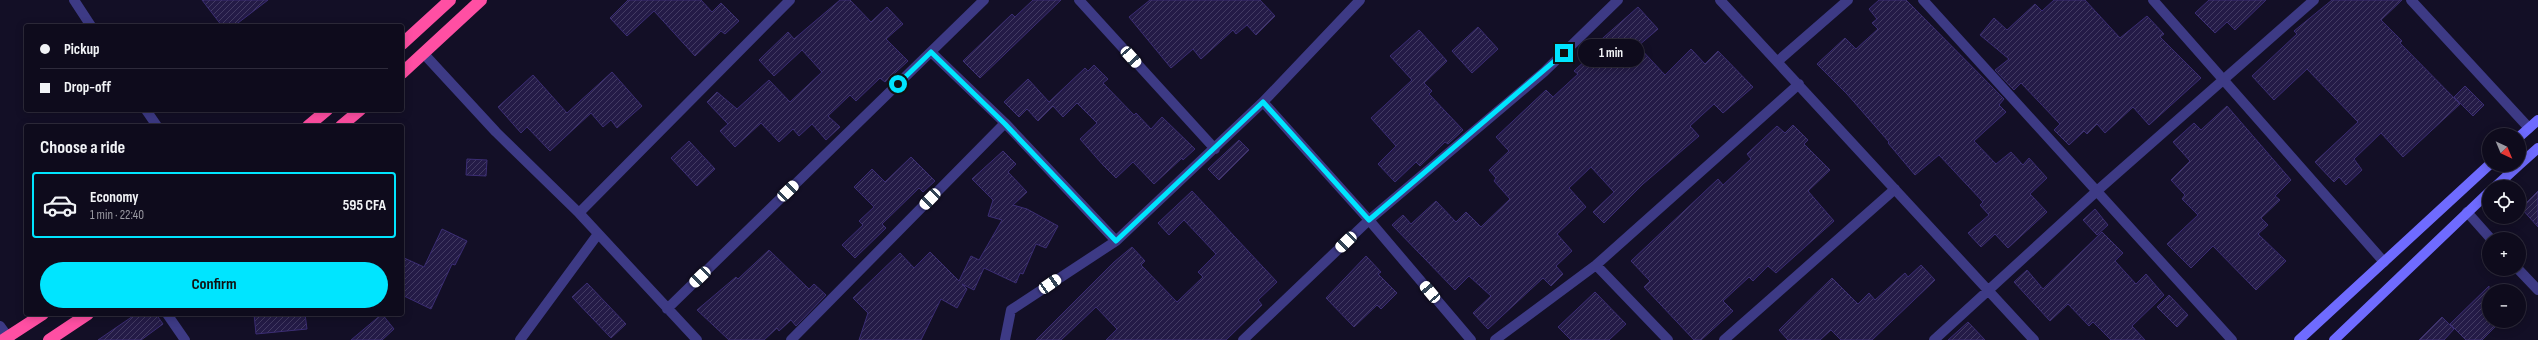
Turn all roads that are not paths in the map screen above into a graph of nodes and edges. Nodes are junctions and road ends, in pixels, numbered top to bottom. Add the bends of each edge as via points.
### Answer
1 (74, 0) edge
2 (450, 0) edge
3 (481, 0) edge
4 (790, 0) edge
5 (984, 0) edge
6 (1079, 0) edge
7 (1618, 0) edge
8 (1720, 0) edge
9 (1848, 0) edge
10 (1923, 0) edge
11 (2153, 0) edge
12 (2314, 0) edge
13 (2411, 0) edge
14 (1357, 1) edge
15 (90, 24) edge
16 (404, 42) edge
17 (931, 52) junction
18 (424, 54) junction
19 (1778, 61) junction
20 (404, 71) edge
21 (2223, 80) junction
22 (1799, 84) junction
23 (1263, 102) junction
24 (147, 112) edge
25 (325, 112) edge
26 (358, 112) edge
27 (2538, 120) edge
28 (156, 124) edge
29 (310, 124) edge
30 (343, 124) edge
31 (1005, 124) junction
32 (2529, 128) junction
33 (2526, 131) edge
34 (2538, 148) edge
35 (1215, 149) junction
36 (2526, 159) edge
37 (2482, 171) edge
38 (2511, 172) edge
39 (2503, 180) edge
40 (1895, 189) junction
41 (2098, 190) junction
42 (2482, 198) edge
43 (2467, 212) junction
44 (579, 213) junction
45 (1369, 220) junction
46 (2485, 232) edge
47 (598, 234) junction
48 (1116, 241) junction
49 (2384, 262) junction
50 (1596, 265) junction
51 (2525, 276) edge
52 (1989, 290) junction
53 (2538, 290) edge
54 (667, 309) junction
55 (40, 316) edge
56 (85, 316) edge
57 (168, 316) edge
58 (0, 326) edge
59 (7, 339) edge
60 (49, 340) edge
61 (184, 340) edge
62 (521, 340) edge
63 (697, 340) edge
64 (790, 340) edge
65 (1005, 340) edge
66 (1243, 340) edge
67 (1471, 340) edge
68 (1495, 340) edge
69 (1668, 340) edge
70 (1724, 340) edge
71 (1934, 340) edge
72 (2034, 340) edge
73 (2232, 340) edge
74 (2299, 340) edge
75 (2334, 340) edge

1 - 15 street
2 - 16 highway
3 - 18 highway
4 - 44 street
5 - 17 street
6 - 35 street
7 - 45 street via 1544,72
8 - 19 street
9 - 19 street
10 - 41 street
11 - 21 street
12 - 21 street
13 - 32 street
14 - 23 street
17 - 31 street
17 - 54 street
18 - 20 highway
18 - 44 street via 496,132
19 - 22 street
21 - 41 street
21 - 49 street
22 - 40 street
22 - 50 street
23 - 35 street
23 - 45 street
24 - 28 street
25 - 29 highway
26 - 30 highway
27 - 32 street
31 - 48 street
31 - 64 street
32 - 33 street
34 - 36 street
35 - 48 street
37 - 49 street
38 - 39 street
40 - 52 street
40 - 70 street
41 - 52 street
41 - 73 street
42 - 43 street
43 - 46 street
43 - 75 street
44 - 47 street
45 - 66 street
45 - 67 street
47 - 54 street
47 - 62 street
48 - 65 street via 1011,310
49 - 74 street
50 - 68 street
50 - 69 street
51 - 53 street
52 - 71 street
52 - 72 street
54 - 63 street
55 - 59 highway
56 - 60 highway
57 - 61 street
58 - 59 street

